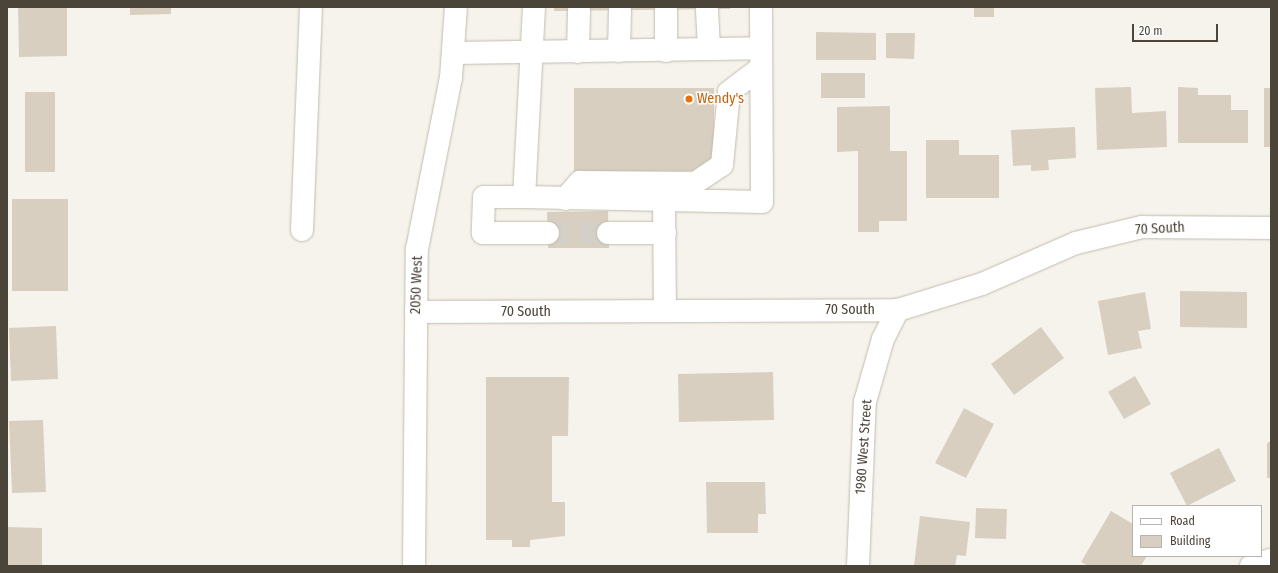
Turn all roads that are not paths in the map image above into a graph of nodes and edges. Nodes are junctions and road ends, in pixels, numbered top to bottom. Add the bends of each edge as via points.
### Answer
1 (311, 7) edge
2 (456, 7) edge
3 (534, 7) edge
4 (761, 7) edge
5 (620, 10) dead end
6 (666, 10) dead end
7 (707, 10) dead end
8 (579, 11) dead end
9 (708, 49) junction
10 (619, 51) junction
11 (666, 51) junction
12 (578, 52) junction
13 (454, 53) junction
14 (533, 53) junction
15 (761, 58) junction
16 (524, 197) junction
17 (565, 199) junction
18 (664, 202) junction
19 (1271, 228) edge
20 (302, 230) dead end
21 (548, 233) tunnel mouth
22 (608, 234) tunnel mouth
23 (665, 234) junction
24 (898, 310) junction
25 (665, 311) junction
26 (416, 312) junction
27 (1271, 560) edge
28 (414, 566) edge
29 (858, 566) edge
30 (1251, 566) edge

1 - 20 street
2 - 13 street, 2050 West
3 - 14 street
4 - 15 street
5 - 10 street
6 - 11 street
7 - 9 street
8 - 12 street
9 - 11 street
9 - 15 street
10 - 11 street
10 - 12 street
12 - 14 street
13 - 14 street
13 - 26 street, 2050 West via 418,249
14 - 16 street
15 - 17 street via 729,92 722,165 695,183 580,182
15 - 18 street via 762,202
16 - 17 street
16 - 21 street via 484,197 483,233
17 - 18 street
18 - 23 street
19 - 24 street, 70 South via 1142,227 1076,244 982,284
22 - 23 street
23 - 25 street
24 - 25 street, 70 South
24 - 29 street, 1980 West Street via 883,339 865,402
25 - 26 street, 70 South
26 - 28 street, 2050 West
27 - 30 street

